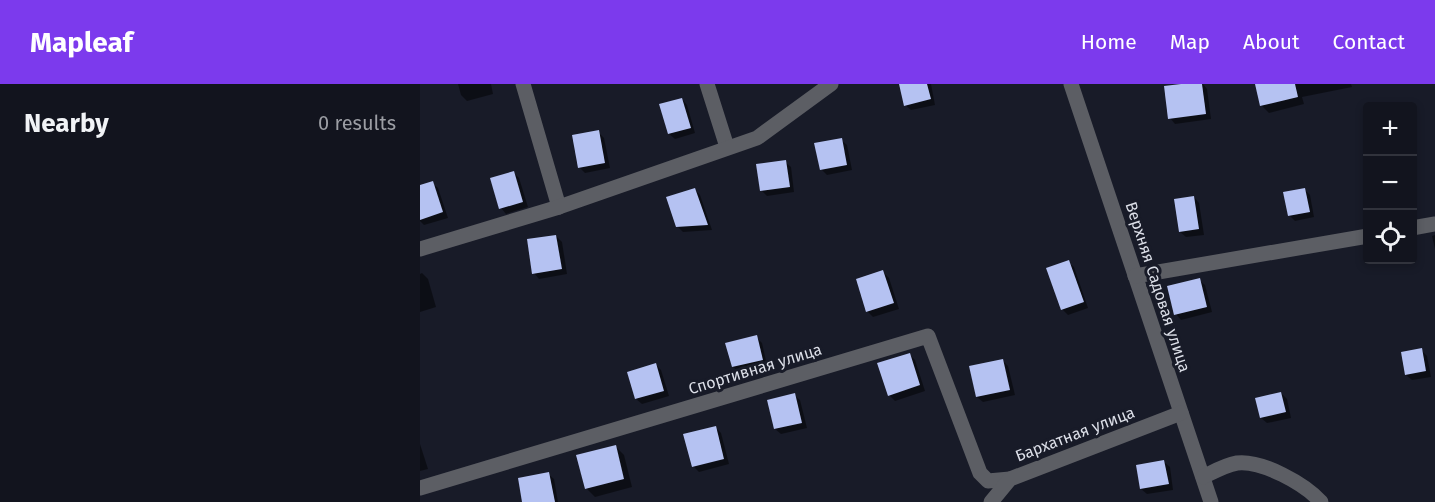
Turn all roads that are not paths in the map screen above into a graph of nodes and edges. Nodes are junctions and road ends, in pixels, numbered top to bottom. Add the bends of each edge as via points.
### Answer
1 (524, 84) edge
2 (707, 84) edge
3 (831, 84) edge
4 (1071, 84) edge
5 (727, 147) junction
6 (559, 207) junction
7 (1435, 224) edge
8 (1417, 227) edge
9 (1363, 237) edge
10 (420, 249) edge
11 (1135, 276) junction
12 (1181, 413) junction
13 (1203, 477) junction
14 (1010, 479) junction
15 (420, 488) edge
16 (991, 502) edge
17 (1211, 502) edge
18 (1321, 502) edge

1 - 6 street
2 - 5 street
3 - 5 street via 757,138
4 - 11 street, Верхняя Садовая улица
5 - 6 street
6 - 10 street
7 - 8 street
9 - 11 street
11 - 12 street, Верхняя Садовая улица
12 - 13 street, Верхняя Садовая улица
12 - 14 street, Бархатная улица
13 - 17 street, Верхняя Садовая улица
13 - 18 street via 1238,463 1253,465 1290,478
14 - 15 street, Спортивная улица via 988,481 980,473 928,336
14 - 16 street, Бархатная улица

